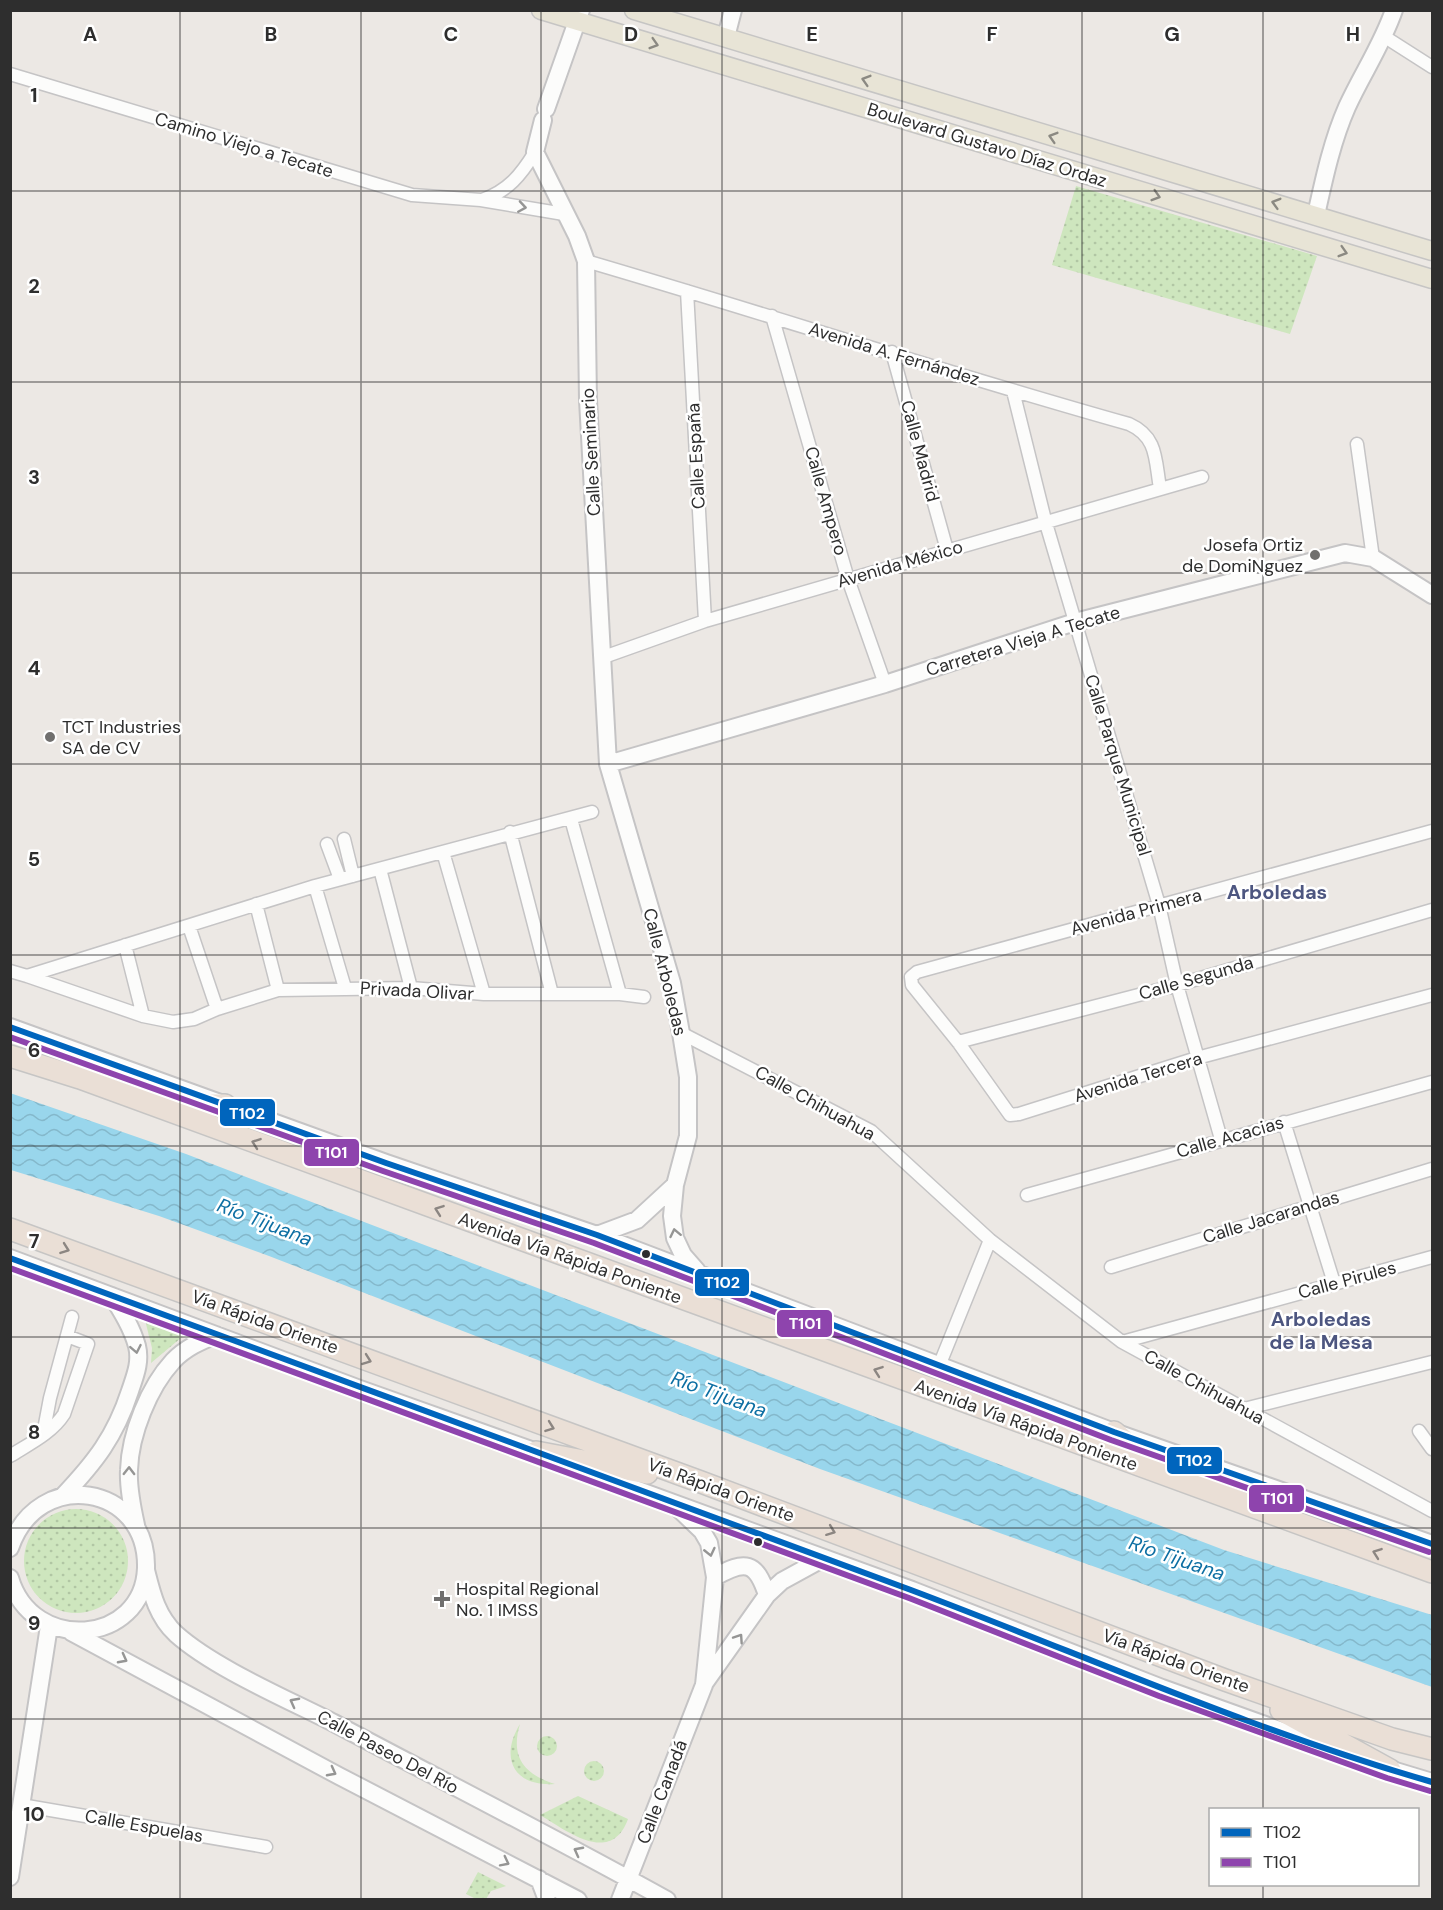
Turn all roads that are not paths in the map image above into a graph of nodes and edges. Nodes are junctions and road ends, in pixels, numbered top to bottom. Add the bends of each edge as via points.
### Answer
1 (541, 10) edge
2 (634, 10) edge
3 (733, 10) edge
4 (1394, 10) edge
5 (579, 16) edge
6 (726, 37) junction
7 (1385, 37) junction
8 (1432, 67) edge
9 (10, 74) edge
10 (535, 152) junction
11 (1109, 154) junction
12 (1100, 179) junction
13 (481, 200) junction
14 (564, 214) junction
15 (1316, 215) junction
16 (1432, 251) edge
17 (586, 261) junction
18 (1432, 279) edge
19 (687, 291) junction
20 (772, 316) junction
21 (892, 352) junction
22 (1013, 392) junction
23 (1357, 444) dead end
24 (1202, 477) dead end
25 (1161, 488) junction
26 (1046, 520) junction
27 (947, 550) junction
28 (1373, 558) junction
29 (848, 579) junction
30 (1432, 595) edge
31 (705, 621) junction
32 (1076, 622) junction
33 (601, 658) junction
34 (885, 684) junction
35 (608, 764) junction
36 (592, 812) dead end
37 (571, 819) junction
38 (1432, 831) edge
39 (510, 832) junction
40 (344, 839) dead end
41 (327, 844) dead end
42 (443, 852) junction
43 (347, 854) junction
44 (333, 859) junction
45 (380, 869) junction
46 (353, 876) junction
47 (340, 879) junction
48 (315, 886) junction
49 (256, 904) junction
50 (1159, 905) junction
51 (1432, 910) edge
52 (189, 926) junction
53 (125, 945) junction
54 (10, 971) edge
55 (27, 976) junction
56 (911, 977) joint
57 (1177, 985) junction
58 (345, 988) junction
59 (411, 988) junction
60 (278, 990) junction
61 (484, 994) junction
62 (552, 994) junction
63 (620, 994) junction
64 (1432, 995) edge
65 (644, 997) dead end
66 (217, 1009) junction
67 (143, 1016) junction
68 (10, 1027) edge
69 (681, 1033) junction
70 (958, 1042) junction
71 (15, 1055) edge
72 (1197, 1058) junction
73 (80, 1078) junction
74 (1432, 1082) edge
75 (225, 1105) junction
76 (1284, 1122) junction
77 (1221, 1139) junction
78 (1432, 1169) edge
79 (675, 1185) junction
80 (1027, 1195) dead end
81 (1311, 1204) junction
82 (10, 1229) edge
83 (597, 1235) junction
84 (990, 1240) junction
85 (10, 1257) edge
86 (1432, 1257) edge
87 (1111, 1267) dead end
88 (699, 1274) junction
89 (1334, 1283) junction
90 (112, 1296) junction
91 (72, 1317) dead end
92 (216, 1335) junction
93 (67, 1336) junction
94 (1122, 1342) junction
95 (1432, 1362) edge
96 (939, 1366) junction
97 (1244, 1409) junction
98 (1419, 1431) dead end
99 (1114, 1432) junction
100 (43, 1435) junction
101 (1432, 1449) edge
102 (536, 1452) junction
103 (10, 1456) edge
104 (700, 1482) junction
105 (63, 1496) junction
106 (676, 1506) junction
107 (1432, 1511) edge
108 (1267, 1513) junction
109 (27, 1516) junction
110 (10, 1527) edge
111 (137, 1528) junction
112 (1432, 1544) edge
113 (10, 1548) edge
114 (824, 1558) junction
115 (146, 1570) junction
116 (1432, 1572) edge
117 (715, 1577) junction
118 (10, 1578) edge
119 (767, 1595) junction
120 (10, 1599) edge
121 (25, 1609) junction
122 (49, 1626) junction
123 (71, 1632) junction
124 (1225, 1680) junction
125 (704, 1684) junction
126 (1432, 1749) edge
127 (1390, 1770) junction
128 (1432, 1782) edge
129 (21, 1805) junction
130 (266, 1847) dead end
131 (10, 1877) edge
132 (539, 1879) junction
133 (630, 1879) junction
134 (547, 1899) edge
135 (578, 1899) edge
136 (620, 1899) edge
137 (667, 1899) edge

1 - 5 main road, Boulevard Gustavo Díaz Ordaz
2 - 6 main road, Boulevard Gustavo Díaz Ordaz
3 - 6 main road
4 - 7 main road
5 - 10 main road
5 -> 12 main road, Boulevard Gustavo Díaz Ordaz
11 -> 6 main road, Boulevard Gustavo Díaz Ordaz
7 - 8 street
7 - 15 main road via 1347,108
9 - 13 street, Camino Viejo a Tecate via 412,195
10 - 13 street via 513,183
10 - 14 main road, Calle Seminario
11 - 12 main road
15 -> 11 main road, Boulevard Gustavo Díaz Ordaz
12 -> 18 main road, Boulevard Gustavo Díaz Ordaz
13 -> 14 street, Camino Viejo a Tecate
14 - 17 main road, Calle Seminario
15 - 16 main road, Boulevard Gustavo Díaz Ordaz
17 - 19 street, Avenida A. Fernández
17 - 33 main road, Calle Seminario via 588,400
19 - 20 street, Avenida A. Fernández
19 - 31 street, Calle España
20 - 21 street, Avenida A. Fernández
20 - 29 street, Calle Ampero
21 - 22 street, Avenida A. Fernández
21 - 27 street, Calle Madrid
22 - 25 street, Avenida A. Fernández via 1143,431 1151,441
22 - 26 street, Calle Parque Municipal
23 - 28 street
24 - 25 street, Avenida México
25 - 26 street, Avenida México
26 - 27 street, Avenida México
26 - 32 street, Calle Parque Municipal
27 - 29 street, Avenida México
28 - 30 main road, Carretera Vieja A Tecate
28 - 32 main road, Carretera Vieja A Tecate via 1345,553
29 - 31 street, Avenida México
29 - 34 street, Calle Ampero
31 - 33 street, Avenida México
32 - 34 main road, Carretera Vieja A Tecate
32 - 50 street, Calle Parque Municipal
33 - 35 main road, Calle Seminario
34 - 35 main road, Carretera Vieja A Tecate
35 - 69 main road, Calle Arboledas via 672,983
36 - 37 street
37 - 39 street
37 - 63 street
38 - 50 street, Avenida Primera
39 - 42 street
39 - 62 street
40 - 43 street
41 - 44 street
42 - 45 street
42 - 61 street
43 - 44 street
43 - 46 street
44 - 47 street
45 - 46 street
45 - 59 street
46 - 47 street
47 - 48 street
48 - 49 street
48 - 58 street
49 - 52 street
49 - 60 street
50 - 56 street, Avenida Primera via 917,972
50 - 57 street, Calle Parque Municipal
51 - 57 street, Calle Segunda
52 - 53 street
52 - 66 street
53 - 55 street
53 - 67 street
54 - 55 street, Privada Olivar
55 - 67 street, Privada Olivar
56 - 70 street, Avenida Tercera via 912,985
57 - 70 street, Calle Segunda
57 - 72 street, Calle Parque Municipal
58 - 59 street, Privada Olivar
58 - 60 street, Privada Olivar
59 - 61 street, Privada Olivar
60 - 66 street, Privada Olivar
61 - 62 street, Privada Olivar
62 - 63 street, Privada Olivar
63 - 65 street, Privada Olivar
64 - 72 street, Avenida Tercera
66 - 67 street, Privada Olivar via 194,1019 173,1022
68 - 75 main road
69 - 79 main road, Calle Arboledas via 688,1077 688,1136
69 - 84 street, Calle Chihuahua via 870,1131
70 - 72 street, Avenida Tercera via 1010,1115
71 - 73 highway, Avenida Vía Rápida Poniente
72 - 77 street, Calle Parque Municipal
73 - 75 highway via 99,1077 205,1105
108 -> 73 highway, Avenida Vía Rápida Poniente
74 - 76 street, Calle Acacias
75 - 83 main road
76 - 77 street, Calle Acacias
76 - 81 street
77 - 80 street, Calle Acacias
78 - 81 street, Calle Jacarandas
79 - 83 main road via 637,1220
88 -> 79 main road, Calle Arboledas via 675,1238
81 - 87 street, Calle Jacarandas
81 - 89 street
82 -> 104 highway, Vía Rápida Oriente
83 - 88 main road
84 - 94 street, Calle Chihuahua
84 - 96 street
85 - 90 main road
86 - 89 street, Calle Pirules
88 - 96 main road
89 - 94 street, Calle Pirules
90 - 92 main road
90 -> 105 main road via 127,1318 138,1364 115,1432
91 - 93 street
92 - 102 main road
111 -> 92 main road, Calle Paseo Del Río via 128,1471 131,1447 147,1406 174,1359 194,1344
93 - 100 street via 45,1414
93 - 100 street via 88,1344 64,1414
94 - 97 street, Calle Chihuahua
95 - 97 street
96 - 99 main road
97 - 107 street, Calle Chihuahua
98 - 101 street
99 - 108 highway via 1130,1446 1256,1503
99 - 112 main road
100 - 103 street
102 - 104 highway
102 - 106 main road
104 -> 124 highway, Vía Rápida Oriente
105 - 109 main road via 44,1503
105 - 111 main road via 80,1494 113,1504
106 - 114 main road
106 -> 117 main road, Calle Canadá via 702,1531 709,1544
116 -> 108 highway, Avenida Vía Rápida Poniente
109 - 110 main road
109 - 113 main road
111 - 115 main road, Calle Paseo Del Río
114 - 119 main road, Calle Canadá via 782,1581
114 - 127 main road via 1162,1688
115 - 123 main road via 129,1608 112,1622 93,1630
133 -> 115 main road, Calle Paseo Del Río via 188,1643 163,1619
117 - 119 main road via 735,1566 749,1566 757,1571
117 - 125 main road, Calle Canadá
118 - 121 main road
125 -> 119 main road, Calle Canadá
120 - 121 main road
121 - 122 main road
122 - 123 main road
122 - 129 main road
123 -> 132 main road
124 - 126 highway, Vía Rápida Oriente via 1392,1739
124 - 127 highway
125 - 133 main road, Calle Canadá
127 - 128 main road
129 - 130 street, Calle Espuelas
129 - 131 main road
132 - 134 main road
132 - 135 main road
133 - 136 main road, Calle Canadá
133 - 137 main road, Calle Paseo Del Río

